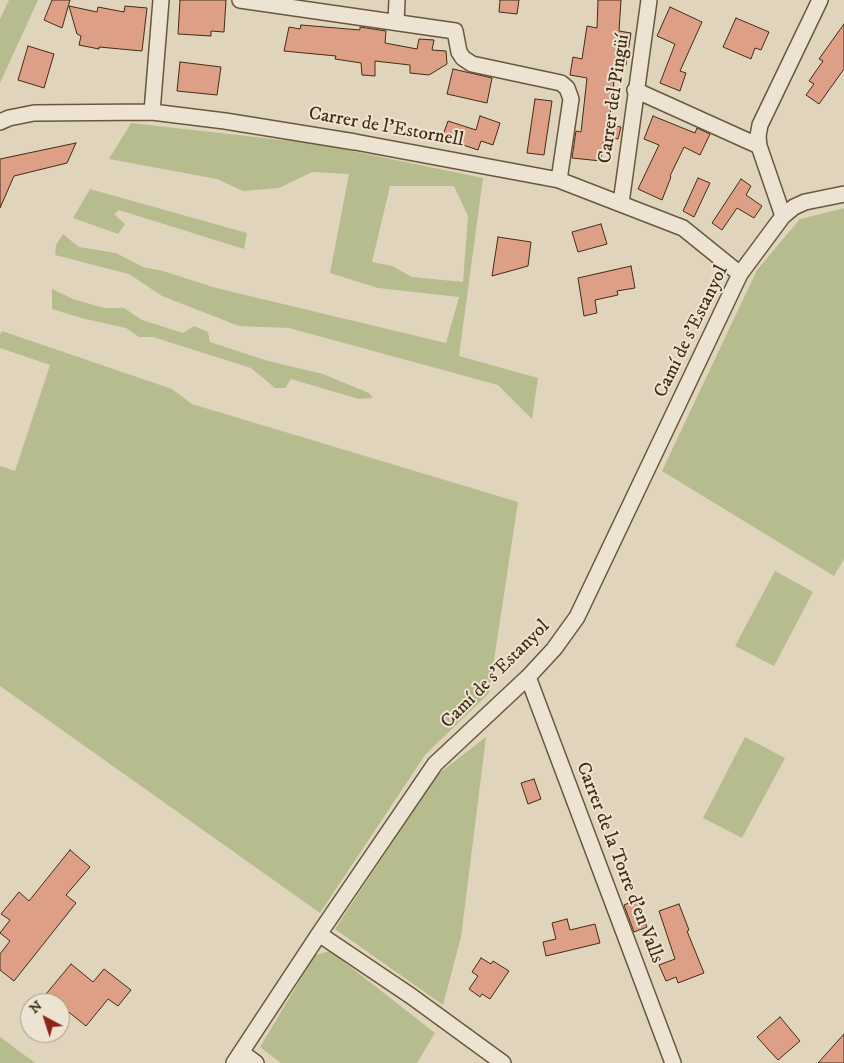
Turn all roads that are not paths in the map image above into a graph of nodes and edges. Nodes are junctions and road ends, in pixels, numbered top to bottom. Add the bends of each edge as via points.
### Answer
1 (161, 0) edge
2 (240, 0) edge
3 (397, 0) edge
4 (649, 0) edge
5 (820, 0) edge
6 (396, 22) junction
7 (635, 90) junction
8 (152, 112) junction
9 (0, 122) edge
10 (759, 146) junction
11 (559, 180) junction
12 (844, 194) edge
13 (621, 203) junction
14 (783, 216) junction
15 (740, 274) junction
16 (528, 676) junction
17 (319, 934) junction
18 (238, 1057) edge
19 (256, 1063) edge
20 (504, 1063) edge
21 (673, 1063) edge

1 - 8 street
2 - 6 street
3 - 6 street
4 - 7 street, Carrer del Pingüí
5 - 10 street via 760,126
6 - 11 street via 456,31 459,52 472,64 561,83 567,88 571,99
7 - 10 street
7 - 13 street, Carrer del Pingüí
8 - 9 street, Carrer de l'Estornell via 34,113
8 - 11 street, Carrer de l'Estornell via 355,142
10 - 14 street
11 - 13 street, Carrer de l'Estornell
12 - 14 street, Camí de s'Estanyol via 805,202
13 - 15 street, Carrer de l'Estornell via 683,228
14 - 15 street, Camí de s'Estanyol
15 - 16 street, Camí de s'Estanyol via 577,617
16 - 17 street, Camí de s'Estanyol via 435,764
16 - 21 street, Carrer de la Torre d'en Valls
17 - 18 street, Camí de s'Estanyol
17 - 20 street
18 - 19 street

